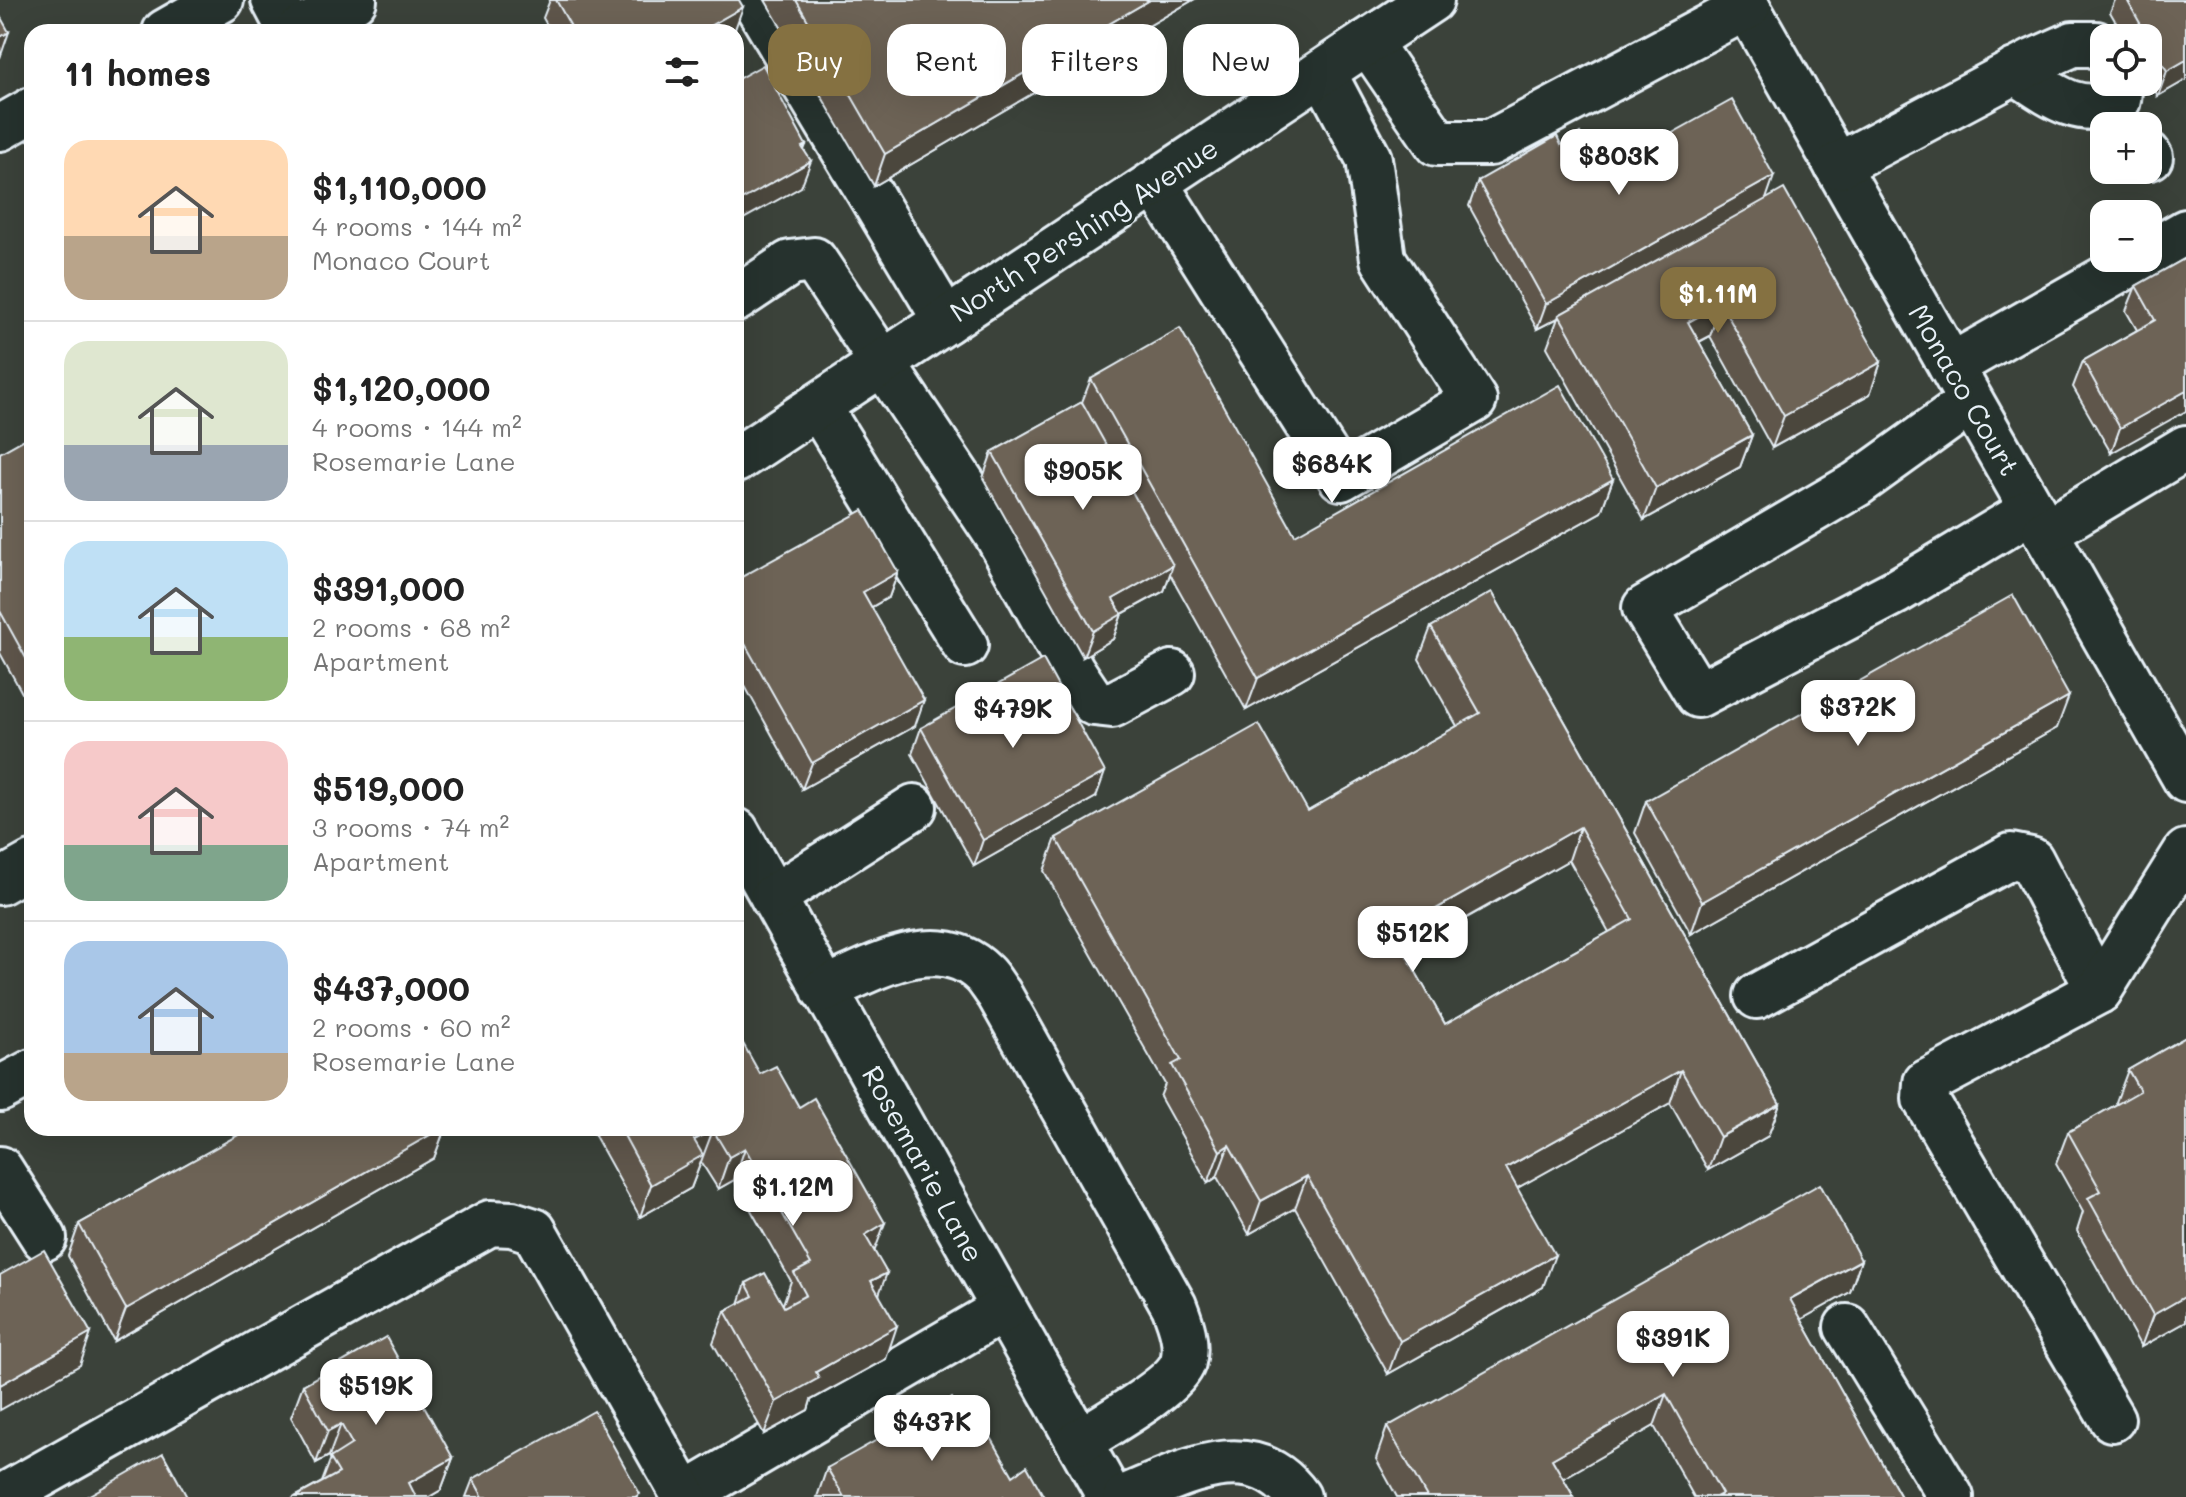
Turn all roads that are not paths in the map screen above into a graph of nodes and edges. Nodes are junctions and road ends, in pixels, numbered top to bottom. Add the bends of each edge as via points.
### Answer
1 (221, 0) edge
2 (274, 0) edge
3 (354, 0) edge
4 (754, 0) edge
5 (1431, 0) edge
6 (1745, 4) edge
7 (179, 24) edge
8 (287, 24) edge
9 (311, 24) edge
10 (1368, 42) junction
11 (2090, 44) edge
12 (2015, 71) junction
13 (1323, 72) junction
14 (2110, 112) edge
15 (24, 114) edge
16 (0, 128) edge
17 (1837, 166) junction
18 (1155, 183) junction
19 (2186, 232) edge
20 (2162, 246) edge
21 (2121, 272) edge
22 (744, 294) edge
23 (946, 321) junction
24 (884, 362) junction
25 (1961, 384) junction
26 (818, 406) junction
27 (2186, 448) edge
28 (744, 454) edge
29 (2039, 521) junction
30 (965, 645) dead end
31 (1172, 673) dead end
32 (2186, 780) edge
33 (914, 807) dead end
34 (744, 845) edge
35 (2186, 852) edge
36 (24, 868) edge
37 (0, 882) edge
38 (773, 897) junction
39 (824, 990) junction
40 (2099, 991) junction
41 (1757, 996) dead end
42 (24, 1076) edge
43 (0, 1089) edge
44 (0, 1169) edge
45 (44, 1238) dead end
46 (1004, 1309) junction
47 (1847, 1327) dead end
48 (2112, 1419) dead end
49 (1079, 1442) junction
50 (684, 1496) edge
51 (2, 1497) edge
52 (1110, 1497) edge
53 (1126, 1497) edge
54 (1298, 1497) edge
55 (1951, 1497) edge

1 - 7 street
2 - 8 street
3 - 9 street
4 - 23 street
5 - 10 street, North Pershing Avenue
6 - 10 street via 1490,143 1437,143
6 - 17 street, Monaco Court
10 - 13 street, North Pershing Avenue
11 - 12 street via 2073,44
12 - 14 street via 2055,97
12 - 17 street
13 - 18 street, North Pershing Avenue
13 - 18 street via 1369,159 1383,259 1474,400 1341,478
15 - 16 street
17 - 25 street, Monaco Court
18 - 23 street, North Pershing Avenue
19 - 20 street
21 - 25 street
22 - 24 street via 790,263 814,260
23 - 24 street, North Pershing Avenue
24 - 26 street, North Pershing Avenue
24 - 31 street via 997,535 1094,703 1112,705
25 - 29 street, Monaco Court
25 - 29 street via 1857,484 1645,608 1698,695
26 - 28 street, North Pershing Avenue
26 - 30 street
27 - 29 street
29 - 32 street, Monaco Court
33 - 38 street
34 - 38 street, Rosemarie Lane
35 - 40 street
36 - 37 street
38 - 39 street, Rosemarie Lane
39 - 46 street, Rosemarie Lane
39 - 49 street via 900,957 941,953 963,959 983,973 1007,1008 1174,1306 1185,1346 1182,1365 1170,1382
40 - 41 street via 2031,860 2011,856
40 - 48 street via 1926,1083 1925,1099
42 - 43 street
44 - 45 street
46 - 49 street, Rosemarie Lane
46 - 50 street
47 - 55 street
49 - 52 street, Rosemarie Lane
50 - 51 street via 534,1231 490,1223
53 - 54 street via 1202,1466 1235,1462 1261,1468

